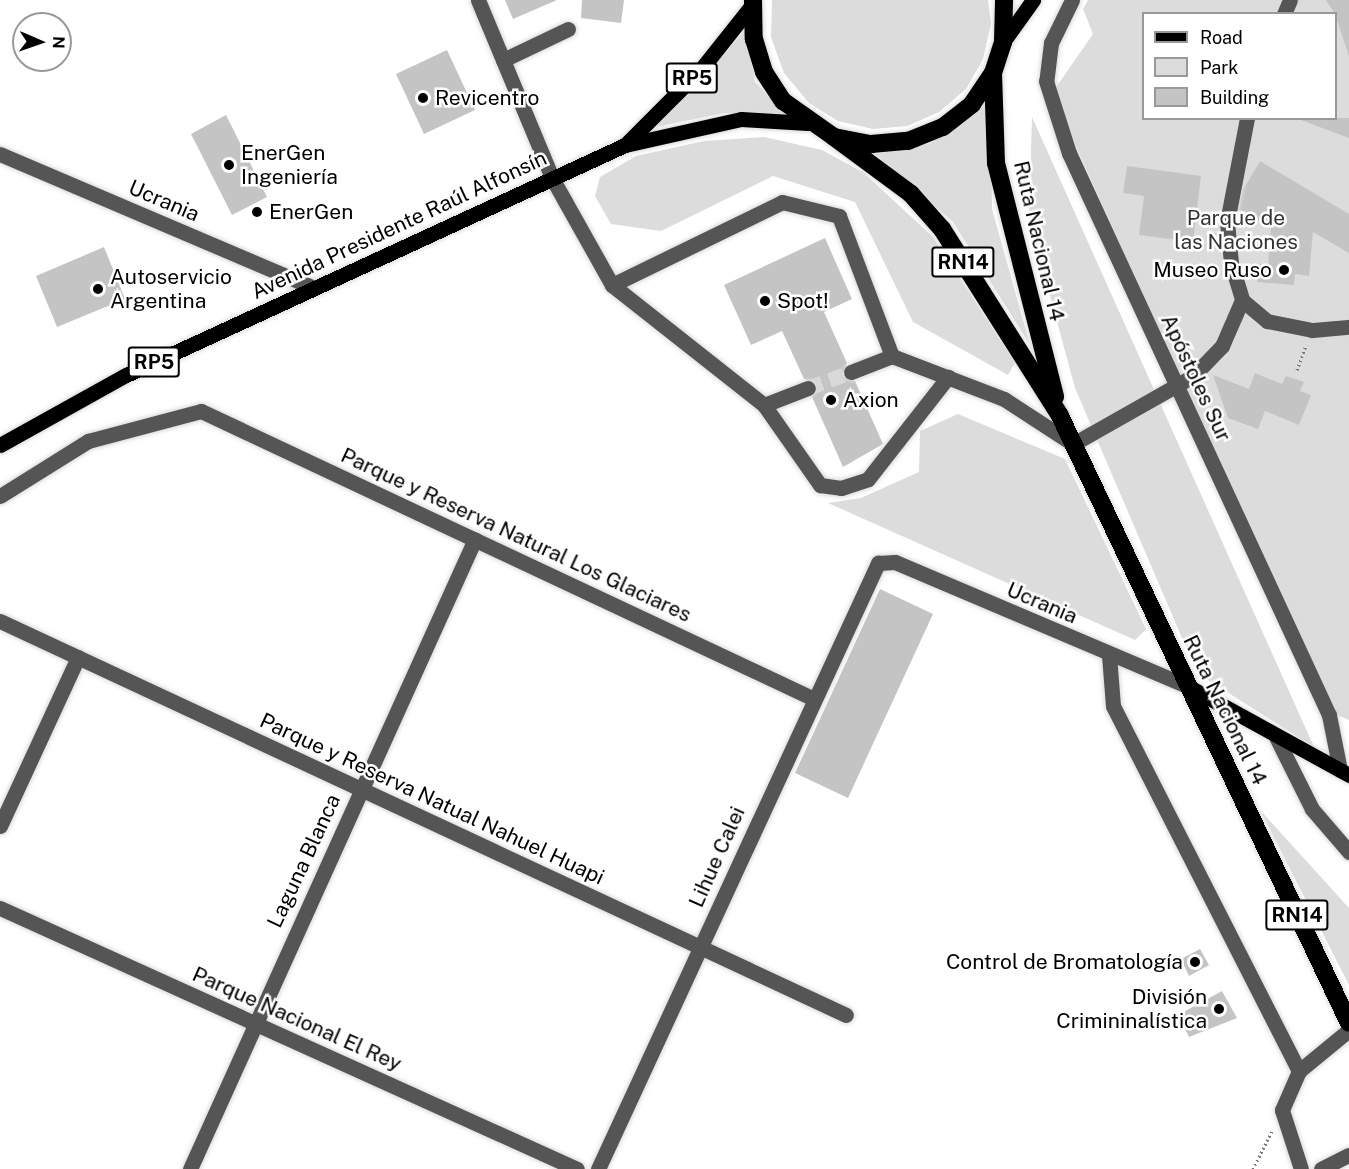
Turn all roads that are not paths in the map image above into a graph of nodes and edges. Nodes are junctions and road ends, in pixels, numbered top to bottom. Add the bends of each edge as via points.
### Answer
1 (478, 0) edge
2 (1004, 0) edge
3 (1033, 0) edge
4 (1072, 0) edge
5 (752, 2) edge
6 (568, 29) dead end
7 (1003, 42) junction
8 (503, 60) junction
9 (993, 73) junction
10 (1247, 120) edge
11 (808, 123) junction
12 (834, 136) junction
13 (625, 145) junction
14 (0, 154) edge
15 (552, 178) junction
16 (612, 285) junction
17 (312, 287) junction
18 (1242, 300) junction
19 (1349, 327) edge
20 (892, 356) junction
21 (851, 372) tunnel mouth
22 (948, 378) junction
23 (1175, 384) junction
24 (808, 388) tunnel mouth
25 (764, 405) junction
26 (1060, 416) junction
27 (1073, 444) junction
28 (0, 445) edge
29 (0, 496) edge
30 (475, 539) junction
31 (878, 563) joint
32 (0, 621) edge
33 (1109, 655) junction
34 (78, 657) junction
35 (1189, 687) junction
36 (812, 698) junction
37 (1276, 737) junction
38 (1345, 772) edge
39 (360, 789) junction
40 (0, 826) edge
41 (1349, 852) edge
42 (0, 908) edge
43 (699, 946) junction
44 (846, 1015) dead end
45 (253, 1022) junction
46 (1349, 1023) edge
47 (1349, 1030) edge
48 (1299, 1071) junction
49 (1349, 1155) edge
50 (190, 1169) edge
51 (577, 1169) edge
52 (598, 1169) edge
53 (1301, 1169) edge
54 (1321, 1169) edge

1 - 8 street
2 - 7 highway, RN14
3 - 7 main road
4 - 23 street, Apóstoles Sur via 1051,43 1046,81 1069,153
5 - 11 highway, RN14 via 754,39 764,72 783,101
5 - 13 main road, Avenida Presidente Raúl Alfonsín / RP5 via 702,68
6 - 8 street
7 - 9 highway, RN14
8 - 15 street
9 - 12 highway, RN14 via 972,104 943,127 908,141 871,144
9 - 26 highway, Ruta Nacional 14 / RN14 via 996,163
10 - 18 street via 1227,222 1231,263
11 - 12 highway, RN14
11 - 13 main road, Avenida Presidente Raúl Alfonsín / RP5 via 741,119
12 - 26 highway, Ruta Nacional 14 / RN14 via 911,194 942,229
13 - 15 main road, Avenida Presidente Raúl Alfonsín / RP5
14 - 17 street, Ucrania
15 - 16 street
15 - 17 main road, Avenida Presidente Raúl Alfonsín / RP5
16 - 20 street via 782,201 839,216
16 - 25 street
17 - 28 main road, Avenida Presidente Raúl Alfonsín / RP5 via 126,375
18 - 19 street via 1267,321 1312,330
18 - 23 street via 1222,346 1193,376
20 - 21 street
20 - 22 street
22 - 25 street via 868,479 842,488 820,485
22 - 27 street via 1004,399
23 - 27 street
23 - 38 street, Apóstoles Sur via 1329,715
24 - 25 street
26 - 27 highway, Ruta Nacional 14 / RN14
27 - 35 highway, Ruta Nacional 14 / RN14
29 - 30 street, Parque y Reserva Natural Los Glaciares via 88,441 201,411
30 - 36 street, Parque y Reserva Natural Los Glaciares
30 - 39 street, Laguna Blanca
31 - 33 street, Ucrania via 895,562
31 - 36 street, Lihue Calei
32 - 34 street, Parque y Reserva Natual Nahuel Huapi
33 - 35 street, Ucrania
33 - 48 street via 1113,706
34 - 39 street, Parque y Reserva Natual Nahuel Huapi
34 - 40 street
35 - 37 main road
35 - 46 highway, Ruta Nacional 14 / RN14
36 - 43 street, Lihue Calei
37 - 38 main road
37 - 41 street via 1312,809
39 - 43 street, Parque y Reserva Natual Nahuel Huapi
39 - 45 street, Laguna Blanca
42 - 45 street, Parque Nacional El Rey
43 - 44 street, Parque y Reserva Natual Nahuel Huapi
43 - 52 street, Lihue Calei
45 - 50 street, Laguna Blanca
45 - 51 street, Parque Nacional El Rey
47 - 48 street
48 - 53 street via 1282,1110
49 - 54 street

